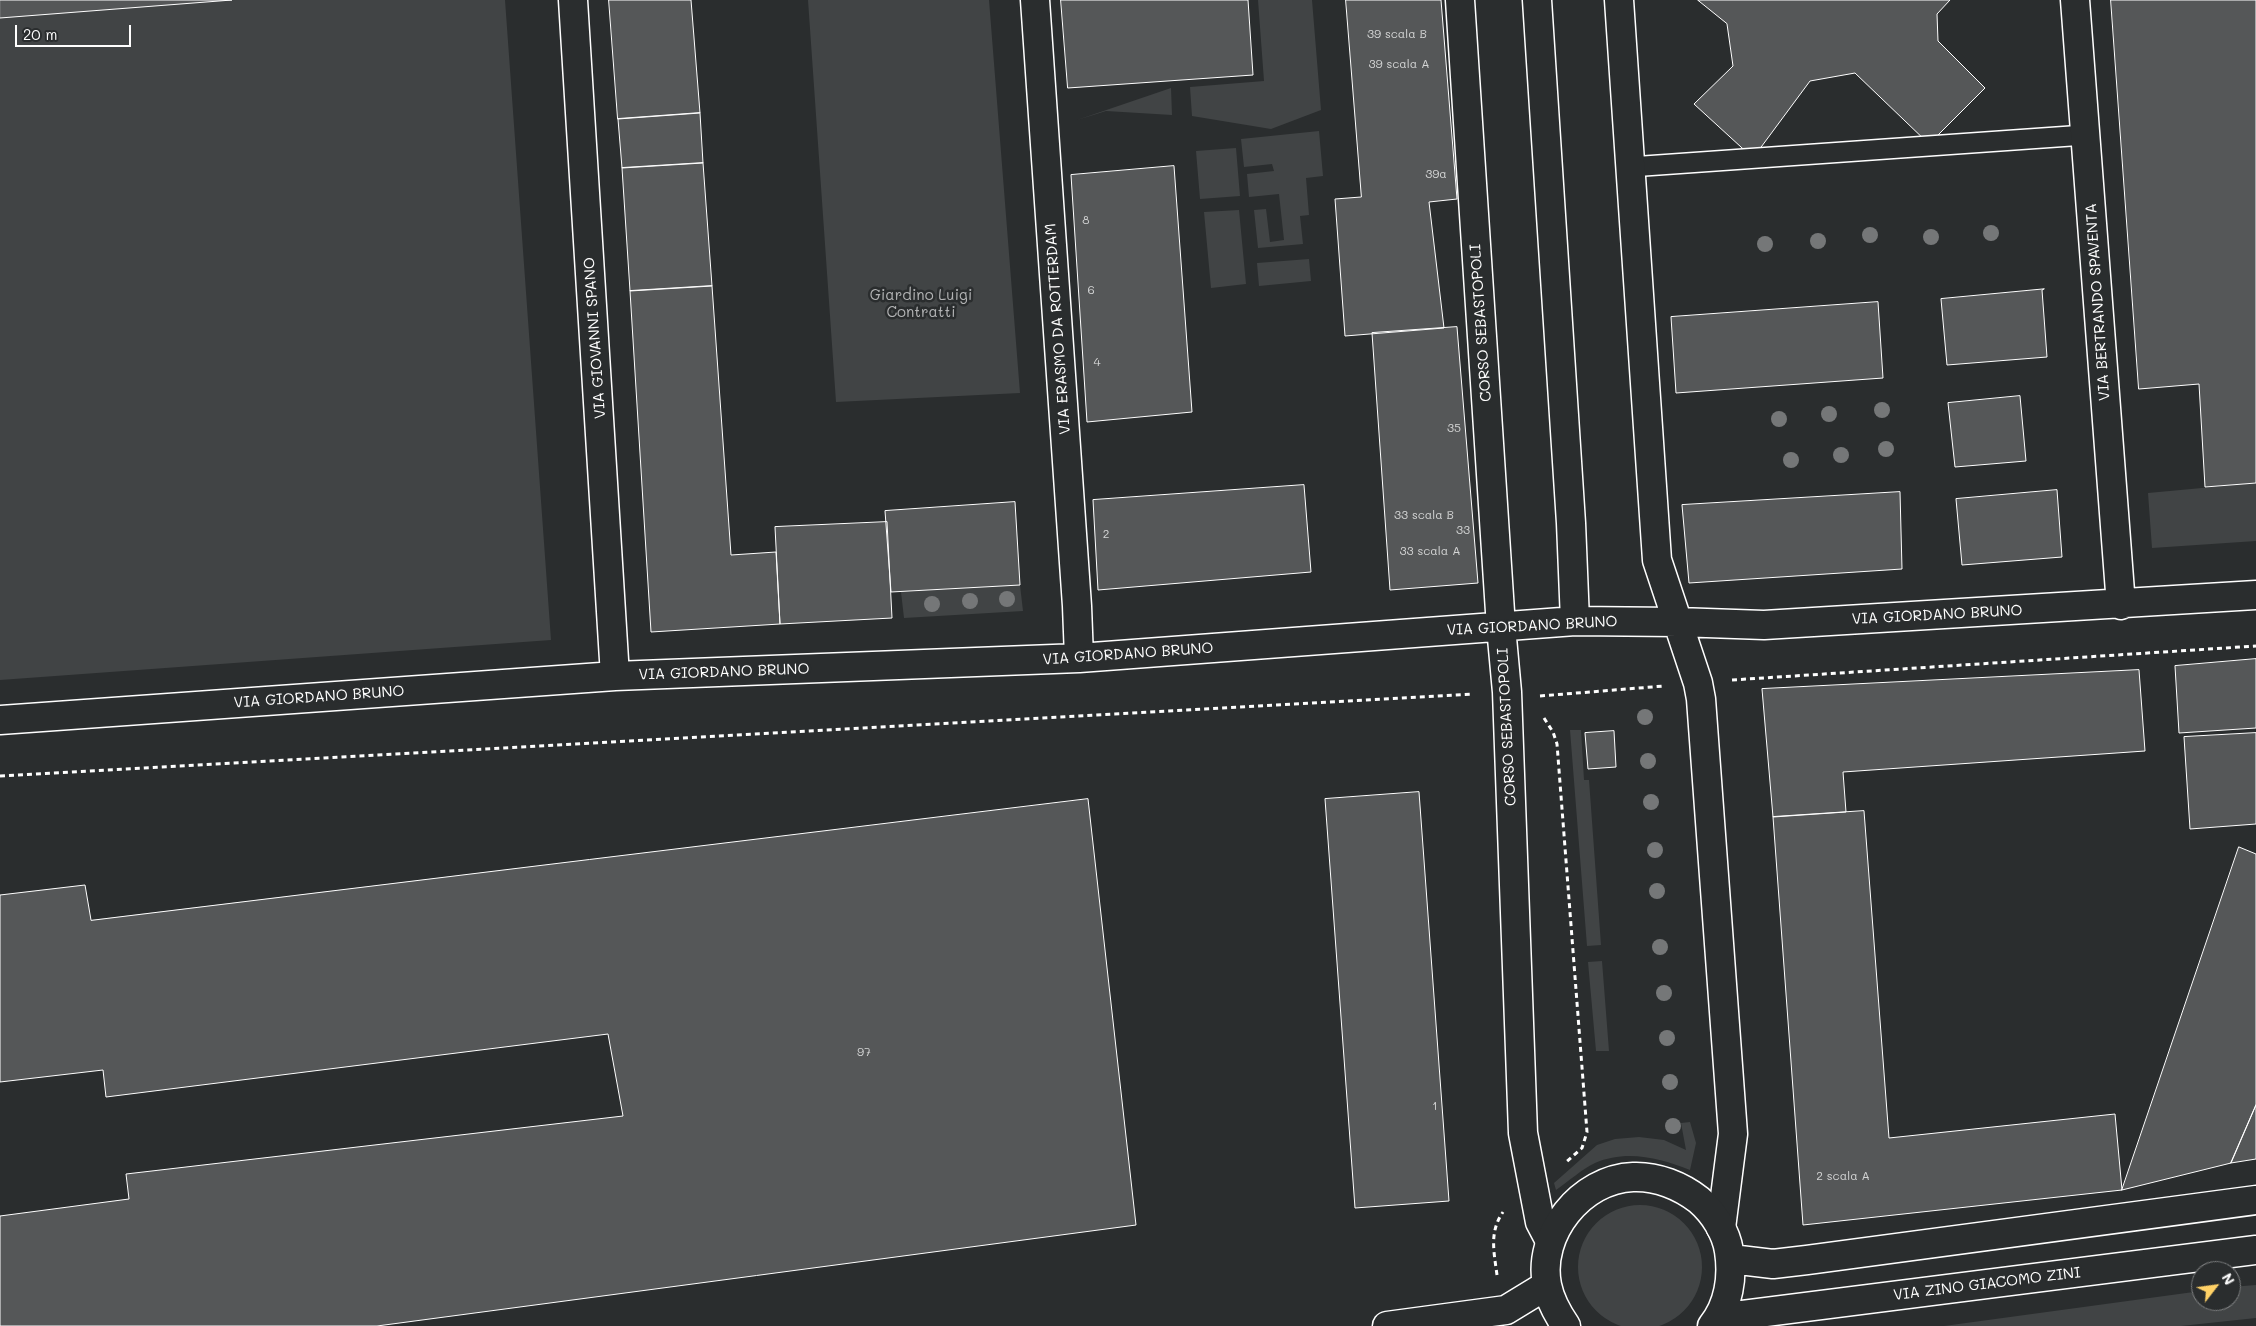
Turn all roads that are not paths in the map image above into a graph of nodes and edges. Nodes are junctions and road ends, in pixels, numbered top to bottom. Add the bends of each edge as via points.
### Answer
1 (573, 0) edge
2 (1034, 0) edge
3 (1460, 0) edge
4 (1537, 0) edge
5 (1618, 0) edge
6 (2075, 0) edge
7 (2085, 135) junction
8 (1630, 167) junction
9 (2256, 595) edge
10 (2121, 604) junction
11 (1575, 621) junction
12 (1678, 622) junction
13 (1501, 627) junction
14 (1078, 658) junction
15 (616, 676) junction
16 (0, 720) edge
17 (2256, 1200) edge
18 (1721, 1228) junction
19 (1550, 1241) junction
20 (2256, 1250) edge
21 (1730, 1259) junction
22 (1547, 1285) junction
23 (1715, 1322) edge
24 (1386, 1326) edge
25 (1566, 1326) edge

1 - 15 street, VIA GIOVANNI SPANO
2 - 14 street, VIA ERASMO DA ROTTERDAM
3 - 13 street, CORSO SEBASTOPOLI
4 - 11 street
5 - 8 street
6 - 7 street, VIA BERTRANDO SPAVENTA
7 - 8 lane
7 - 10 street, VIA BERTRANDO SPAVENTA
8 - 12 street via 1658,560
9 - 10 street, VIA GIORDANO BRUNO
10 - 12 street, VIA GIORDANO BRUNO via 1764,625
11 - 12 street, VIA GIORDANO BRUNO
11 - 13 street, VIA GIORDANO BRUNO
12 - 18 street via 1698,683 1733,1134
13 - 14 street, VIA GIORDANO BRUNO
13 - 19 street, CORSO SEBASTOPOLI via 1507,692 1523,1133 1540,1222
14 - 15 street, VIA GIORDANO BRUNO
15 - 16 street, VIA GIORDANO BRUNO
17 - 21 street via 1773,1264
18 - 19 street via 1707,1207 1686,1190 1660,1180 1633,1177 1605,1183 1581,1197 1563,1216
18 - 21 street
19 - 22 street
20 - 23 street, VIA ZINO GIACOMO ZINI
21 - 23 street via 1728,1294
22 - 24 street via 1506,1310
22 - 25 street via 1555,1309

